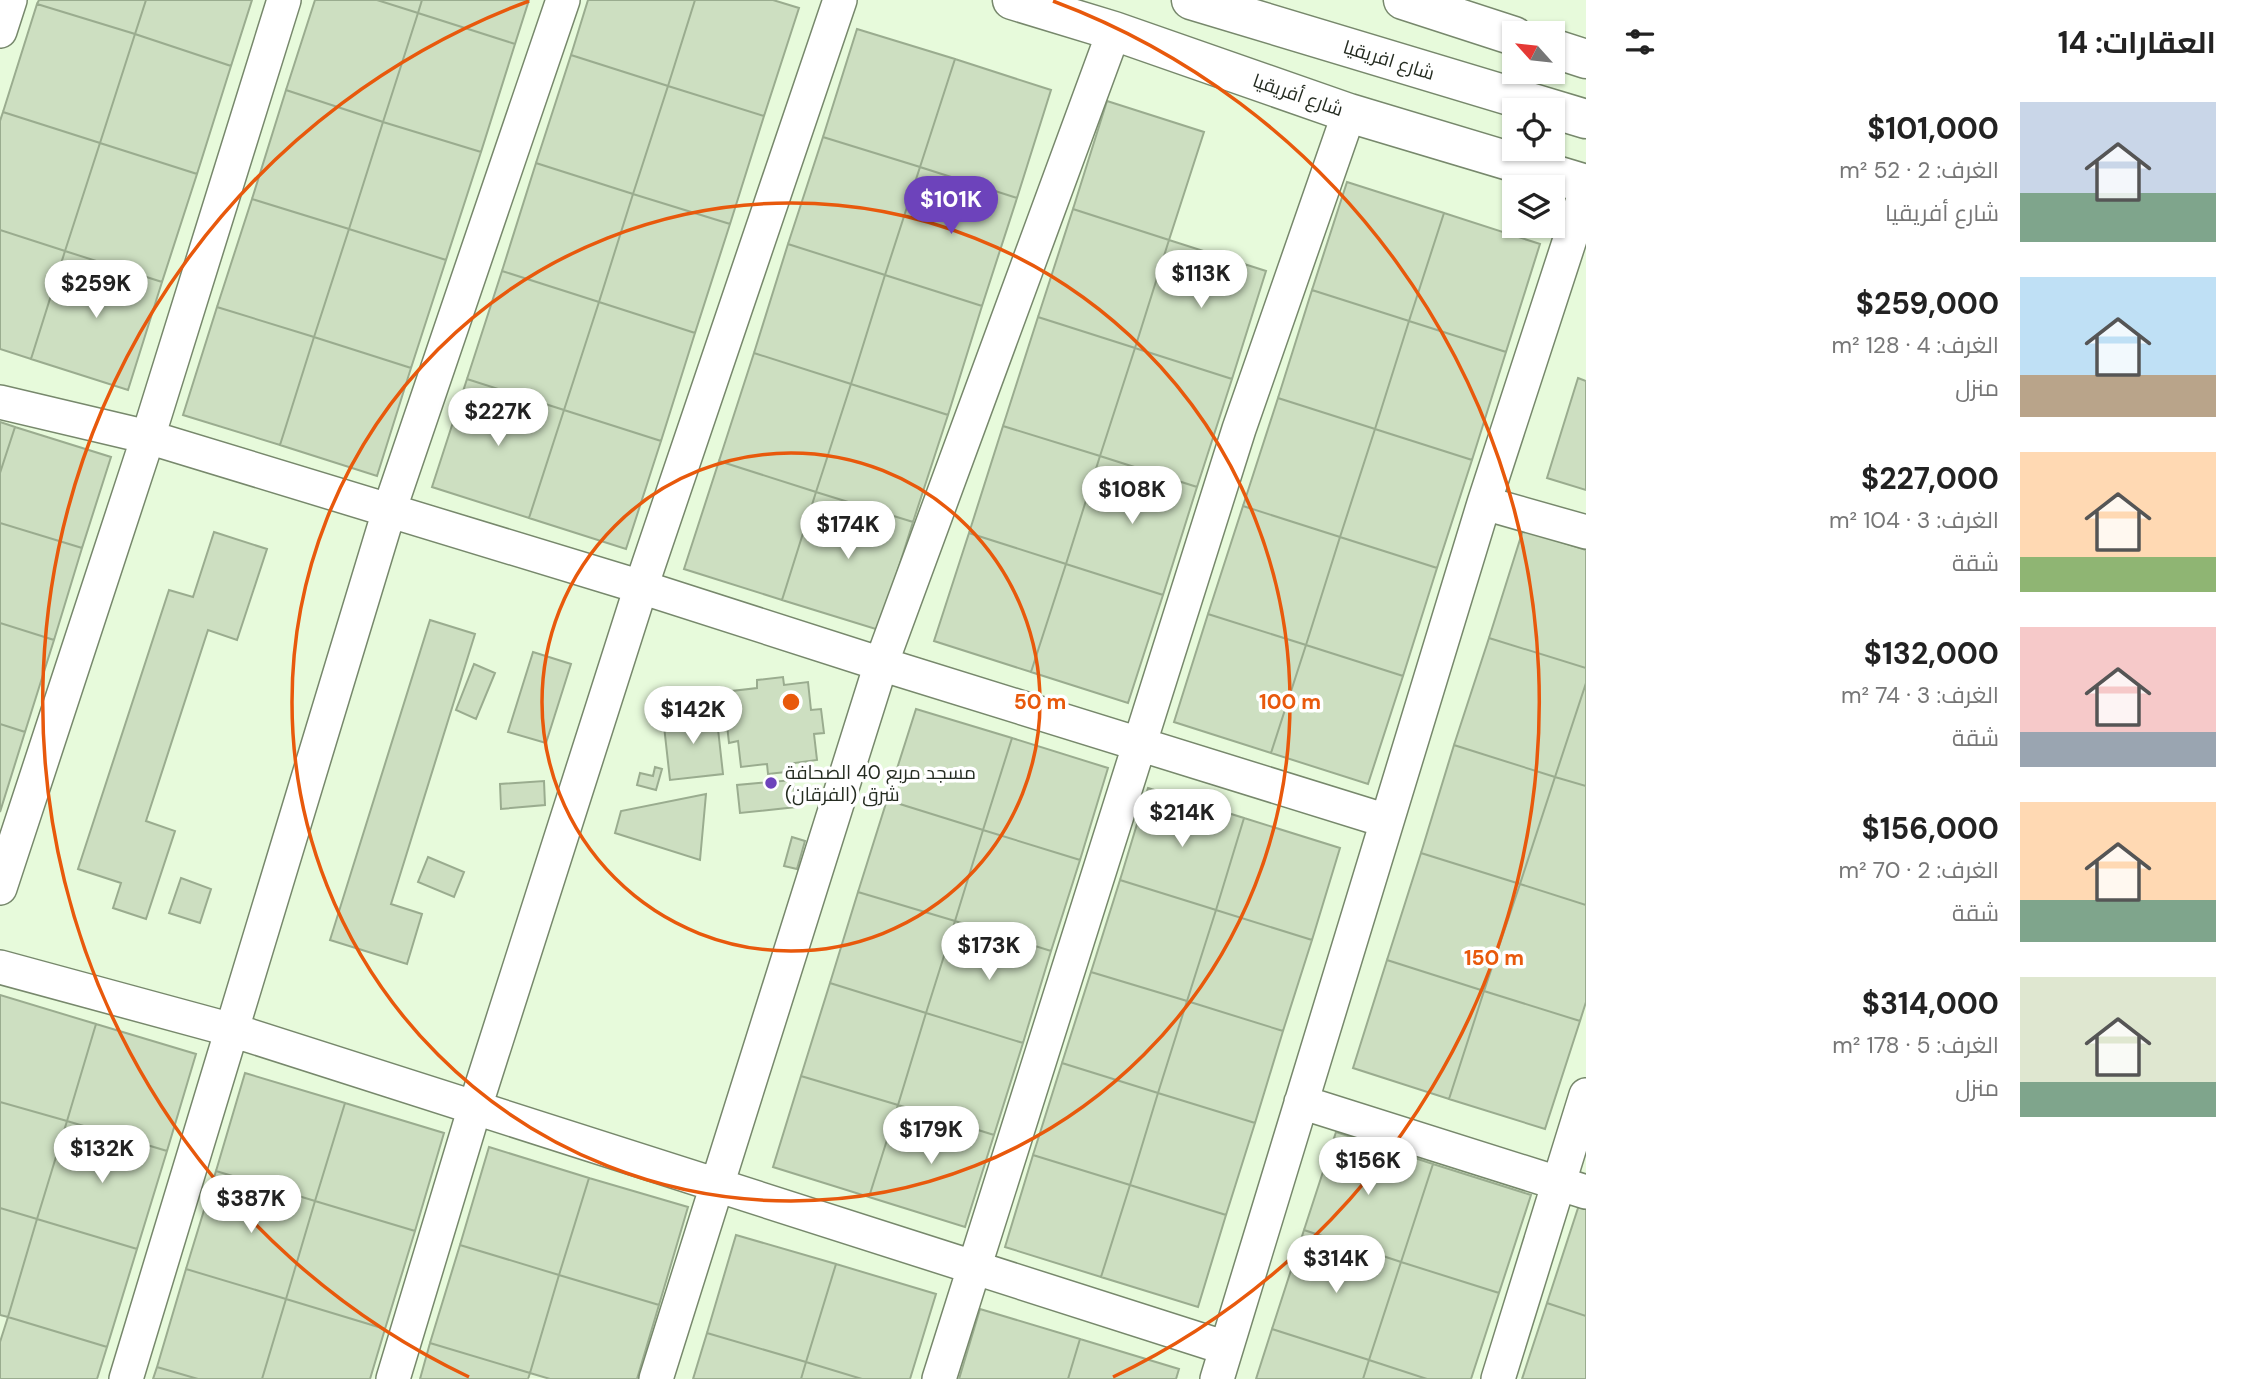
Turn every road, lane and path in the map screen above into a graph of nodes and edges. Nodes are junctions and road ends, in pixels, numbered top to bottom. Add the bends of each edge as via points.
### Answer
1 (10, 0) edge
2 (285, 0) edge
3 (563, 0) edge
4 (840, 0) edge
5 (1012, 0) edge
6 (1192, 0) edge
7 (1403, 0) edge
8 (0, 31) edge
9 (1114, 31) junction
10 (1502, 32) edge
11 (1565, 52) edge
12 (1586, 59) edge
13 (1349, 113) junction
14 (1586, 119) edge
15 (1586, 184) edge
16 (1586, 190) edge
17 (0, 402) edge
18 (148, 437) junction
19 (1484, 503) junction
20 (389, 511) junction
21 (1586, 532) edge
22 (641, 587) junction
23 (881, 664) junction
24 (1139, 745) junction
25 (1387, 821) junction
26 (0, 888) edge
27 (0, 967) edge
28 (232, 1030) junction
29 (1586, 1095) edge
30 (1301, 1102) junction
31 (475, 1107) junction
32 (718, 1185) junction
33 (1572, 1187) edge
34 (974, 1267) junction
35 (1226, 1348) junction
36 (126, 1379) edge
37 (393, 1379) edge
38 (656, 1379) edge
39 (939, 1379) edge
40 (1217, 1379) edge
41 (1498, 1379) edge

1 - 8 street
2 - 18 street
3 - 20 street
4 - 22 street
5 - 9 main road, شارع أفريقيا
6 - 14 main road, شارع افريقيا
7 - 10 main road
9 - 13 main road, شارع أفريقيا
9 - 23 street
11 - 12 main road
13 - 15 main road, شارع أفريقيا
13 - 24 street via 1239,429
16 - 19 street
17 - 18 street
18 - 20 street
18 - 26 street
19 - 21 street
19 - 25 street
20 - 22 street
20 - 28 street
22 - 23 street
22 - 31 street
23 - 24 street
23 - 32 street
24 - 25 street
24 - 34 street
25 - 30 street
27 - 28 street
28 - 31 street
28 - 36 street
29 - 33 street
30 - 33 street
30 - 35 street
31 - 32 street
31 - 37 street
32 - 34 street
32 - 38 street
33 - 41 street
34 - 35 street
34 - 39 street
35 - 40 street

